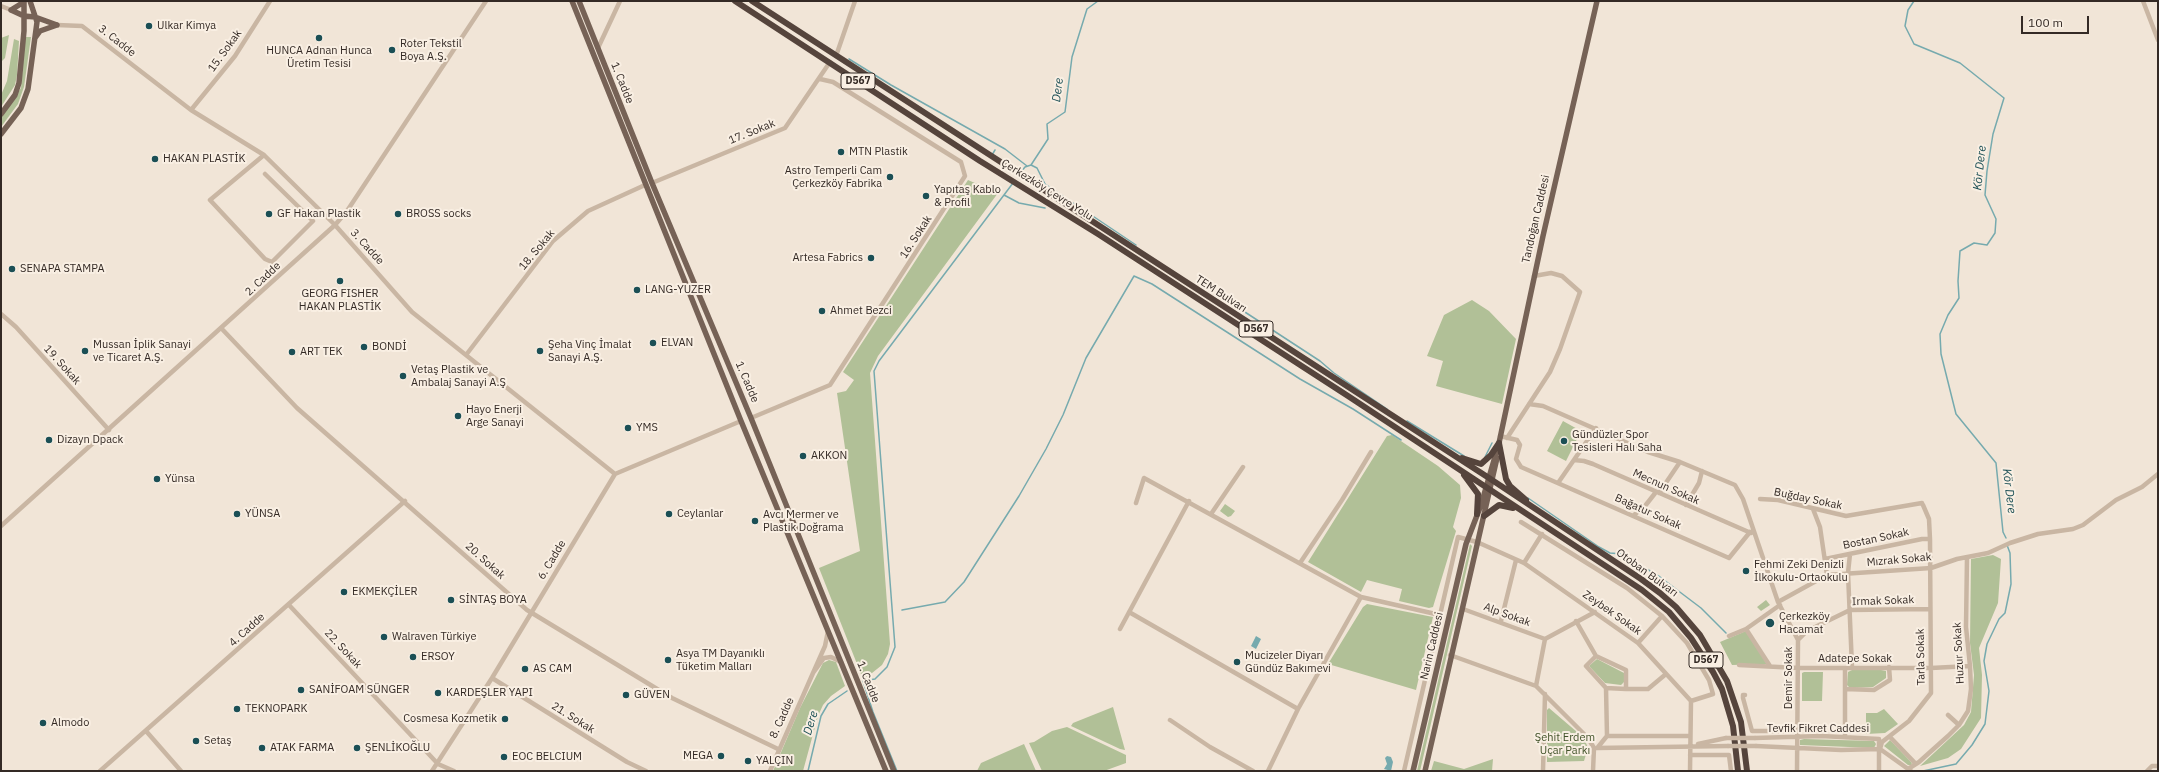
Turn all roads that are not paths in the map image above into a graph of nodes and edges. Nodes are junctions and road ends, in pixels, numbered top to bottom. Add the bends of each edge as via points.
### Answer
1 (24, 1) edge
2 (30, 1) edge
3 (270, 1) edge
4 (486, 1) edge
5 (572, 1) edge
6 (579, 1) edge
7 (620, 1) edge
8 (736, 1) edge
9 (752, 1) edge
10 (855, 1) edge
11 (1596, 1) edge
12 (2143, 1) edge
13 (1, 6) edge
14 (10, 10) junction
15 (24, 16) junction
16 (35, 17) junction
17 (57, 25) junction
18 (24, 31) junction
19 (35, 32) junction
20 (34, 40) junction
21 (2158, 40) edge
22 (598, 48) junction
23 (836, 56) junction
24 (830, 62) junction
25 (820, 79) junction
26 (192, 110) junction
27 (1, 114) edge
28 (1, 134) edge
29 (264, 155) junction
30 (265, 174) dead end
31 (1024, 178) joint
32 (652, 183) junction
33 (645, 185) junction
34 (335, 225) junction
35 (1534, 276) junction
36 (1, 314) edge
37 (222, 328) junction
38 (466, 355) junction
39 (1529, 404) junction
40 (751, 418) junction
41 (741, 421) junction
42 (1596, 428) junction
43 (108, 430) junction
44 (1500, 436) junction
45 (1507, 438) junction
46 (1499, 443) junction
47 (1445, 451) junction
48 (1371, 452) dead end
49 (1574, 460) junction
50 (1680, 462) junction
51 (1452, 463) junction
52 (1243, 467) dead end
53 (1702, 471) junction
54 (615, 474) junction
55 (2158, 475) edge
56 (1491, 480) junction
57 (1558, 483) junction
58 (1489, 488) junction
59 (1657, 492) junction
60 (1760, 498) dead end
61 (405, 501) junction
62 (1189, 501) junction
63 (1136, 503) dead end
64 (1923, 504) joint
65 (1686, 505) junction
66 (1516, 509) junction
67 (1813, 509) junction
68 (1211, 514) junction
69 (1477, 514) junction
70 (1634, 515) junction
71 (1484, 516) junction
72 (1545, 517) junction
73 (1521, 522) dead end
74 (1, 526) edge
75 (1750, 532) junction
76 (1542, 534) junction
77 (1756, 536) junction
78 (1930, 539) junction
79 (1467, 540) junction
80 (1477, 541) junction
81 (1850, 554) junction
82 (1967, 557) junction
83 (1825, 559) junction
84 (1516, 560) junction
85 (1300, 563) junction
86 (1524, 563) junction
87 (1930, 568) junction
88 (1848, 573) junction
89 (1827, 575) junction
90 (1361, 598) junction
91 (1779, 604) junction
92 (289, 605) junction
93 (1463, 609) junction
94 (1929, 609) junction
95 (1850, 610) junction
96 (530, 612) junction
97 (1129, 612) junction
98 (1595, 612) junction
99 (1440, 615) junction
100 (1662, 616) junction
101 (1501, 621) junction
102 (1576, 621) junction
103 (1120, 629) dead end
104 (1746, 629) junction
105 (828, 630) junction
106 (1729, 636) dead end
107 (1545, 639) junction
108 (1798, 640) junction
109 (1638, 642) junction
110 (1450, 655) junction
111 (1596, 656) junction
112 (841, 662) junction
113 (1739, 665) dead end
114 (1770, 666) junction
115 (1970, 666) junction
116 (1852, 667) junction
117 (1890, 667) junction
118 (1798, 668) junction
119 (1845, 668) junction
120 (1931, 668) junction
121 (813, 673) junction
122 (1666, 674) junction
123 (492, 678) junction
124 (1536, 686) junction
125 (1606, 688) junction
126 (1626, 689) junction
127 (1845, 689) junction
128 (1545, 694) junction
129 (1745, 695) dead end
130 (1691, 701) junction
131 (1298, 709) junction
132 (1948, 715) dead end
133 (1170, 720) dead end
134 (1959, 725) junction
135 (146, 731) junction
136 (1798, 731) junction
137 (1607, 736) junction
138 (1690, 736) junction
139 (1798, 737) junction
140 (1845, 737) junction
141 (1890, 737) junction
142 (1690, 746) junction
143 (1795, 747) junction
144 (1596, 748) junction
145 (778, 749) junction
146 (1880, 749) junction
147 (1690, 755) junction
148 (438, 764) junction
149 (1916, 764) junction
150 (2158, 766) edge
151 (1909, 770) edge
152 (100, 771) edge
153 (182, 771) edge
154 (432, 771) edge
155 (454, 771) edge
156 (646, 771) edge
157 (770, 771) edge
158 (886, 771) edge
159 (894, 771) edge
160 (1253, 771) edge
161 (1268, 771) edge
162 (1404, 771) edge
163 (1413, 771) edge
164 (1425, 771) edge
165 (1543, 771) edge
166 (1593, 771) edge
167 (1690, 771) edge
168 (1731, 771) edge
169 (1738, 771) edge
170 (1747, 771) edge
171 (1797, 771) edge
172 (1879, 771) edge
173 (2147, 771) edge

1 - 14 main road
1 - 15 main road
2 - 16 main road
3 - 26 street, 15. Sokak via 235,56
4 - 34 street, 2. Cadde via 347,211
5 - 33 main road, 1. Cadde
6 - 22 main road, 1. Cadde
7 - 22 street
8 - 24 highway, Çerkezköy Çevre Yolu / D567
9 - 23 highway, D567
10 - 23 street
11 - 35 main road, Tandoğan Caddesi
12 - 21 street
13 - 14 street
14 - 15 main road
15 - 16 main road
15 - 18 main road
16 - 17 main road
16 - 19 main road
17 - 20 main road via 40,31
17 - 26 street, 3. Cadde via 82,26
18 - 19 main road
18 - 27 main road via 19,82 15,95
19 - 20 main road
20 - 28 main road via 27,94 18,114
22 - 32 main road, 1. Cadde
23 - 31 highway, Çerkezköy Çevre Yolu / D567
24 - 25 street, 17. Sokak
24 - 51 highway, Çerkezköy Çevre Yolu / D567
25 - 32 street, 17. Sokak via 785,128
25 - 40 street, 16. Sokak via 833,82 961,162 966,176 830,385
26 - 29 street, 3. Cadde
29 - 30 street via 210,200 265,259 272,262 313,221
29 - 34 street, 3. Cadde
31 - 47 highway, TEM Bulvarı / D567
32 - 40 main road, 1. Cadde
33 - 38 street, 18. Sokak via 588,211 553,241
33 - 41 main road, 1. Cadde
34 - 37 street, 2. Cadde
34 - 38 street, 3. Cadde via 412,312
35 - 39 street via 1552,273 1562,276 1580,292 1558,355
35 - 44 main road, Tandoğan Caddesi
36 - 43 street, 19. Sokak via 16,327
37 - 43 street, 2. Cadde
37 - 61 street, 20. Sokak via 297,408
38 - 54 street, 3. Cadde
39 - 42 street, Demir Sokak via 1543,406
39 - 45 street
40 - 159 main road, 1. Cadde
41 - 54 street
41 - 105 main road, 1. Cadde
42 - 49 street
42 - 50 street, Demir Sokak via 1648,452
43 - 74 street, 2. Cadde
44 - 45 street
44 - 46 main road, Tandoğan Caddesi
45 - 57 street, Bağatur Sokak via 1517,440 1520,445 1516,463
46 - 47 highway via 1491,455 1480,464
46 - 56 main road, Tandoğan Caddesi
46 - 72 highway via 1506,479 1510,486
47 - 56 highway, TEM Bulvarı / D567
48 - 85 street
49 - 57 street
49 - 59 street, Mecnun Sokak via 1584,461
50 - 53 street, Demir Sokak
50 - 59 street
51 - 58 highway, D567
51 - 69 highway via 1469,480 1478,494
52 - 68 street
53 - 65 street via 1699,483
53 - 77 street, Demir Sokak via 1735,485 1743,499
54 - 96 street, 6. Cadde
55 - 82 street, Mızrak Sokak via 2095,514 2083,525 2038,534 1988,553
56 - 58 main road, Tandoğan Caddesi
56 - 72 highway, Otoban Bulvarı / D567
57 - 70 street, Bağatur Sokak
58 - 66 highway, Otoban Bulvarı / D567
58 - 69 main road, Narin Caddesi
58 - 71 main road, Narin Caddesi
59 - 65 street, Mecnun Sokak
59 - 70 street
60 - 67 street, Buğday Sokak
61 - 92 street, 4. Cadde
61 - 96 street, 20. Sokak
62 - 63 street via 1144,478
62 - 68 street
62 - 97 street
64 - 67 street, Buğday Sokak via 1846,516
64 - 78 street, Tarla Sokak via 1929,519
65 - 75 street, Mecnun Sokak
66 - 71 highway via 1499,505
66 - 169 highway, Otoban Bulvarı / D567 via 1642,590 1669,612 1691,638 1722,690 1735,737
67 - 83 street via 1820,527
68 - 85 street
69 - 79 main road, Narin Caddesi
70 - 75 street, Bağatur Sokak via 1729,558
71 - 80 main road, Narin Caddesi
72 - 170 highway, Otoban Bulvarı / D567 via 1641,579 1676,607 1700,635 1718,663 1735,703
73 - 76 street
75 - 77 street, Mecnun Sokak
76 - 86 street
76 - 100 street via 1627,588
77 - 91 street, Demir Sokak
78 - 81 street, Bostan Sokak
78 - 87 street, Tarla Sokak
79 - 80 street, Zeybek Sokak
79 - 99 street via 1458,538
79 - 163 main road, Narin Caddesi
80 - 84 street, Zeybek Sokak
80 - 93 main road, Narin Caddesi
81 - 83 street, Bostan Sokak
81 - 88 street
82 - 87 street, Mızrak Sokak
82 - 115 street, Huzur Sokak via 1966,627
83 - 89 street
84 - 86 street, Zeybek Sokak
84 - 101 street
85 - 90 street
86 - 98 street, Zeybek Sokak
87 - 88 street, Mızrak Sokak
87 - 94 street, Tarla Sokak
88 - 89 street, Mızrak Sokak
88 - 95 street
89 - 91 street, Mızrak Sokak
90 - 99 street
90 - 131 street
91 - 104 street, Mızrak Sokak
91 - 108 street, Demir Sokak
92 - 135 street, 4. Cadde
92 - 148 street, 22. Sokak
93 - 101 street, Alp Sokak
93 - 110 main road, Narin Caddesi
94 - 95 street, Irmak Sokak
94 - 120 street, Tarla Sokak
95 - 108 street, Irmak Sokak via 1807,631
95 - 116 street
96 - 123 street, 6. Cadde
96 - 145 street, 20. Sokak via 672,698
97 - 103 street
97 - 131 street
98 - 102 street
98 - 109 street, Zeybek Sokak
99 - 162 street
100 - 109 street
100 - 130 street via 1687,643 1714,694
101 - 107 street, Alp Sokak
102 - 107 street
102 - 111 street
104 - 106 street, Mızrak Sokak
104 - 114 street
105 - 112 main road, 1. Cadde
105 - 121 street, 8. Cadde via 825,646
107 - 124 street
108 - 118 street, Demir Sokak
109 - 122 street, Zeybek Sokak
110 - 124 street
110 - 164 main road, Narin Caddesi
111 - 125 street via 1586,666
111 - 126 street via 1626,670
112 - 121 street, 8. Cadde via 831,656 824,658
112 - 158 main road, 1. Cadde
113 - 114 street, Adatepe Sokak
114 - 118 street, Adatepe Sokak
115 - 120 street, Adatepe Sokak
115 - 134 street, Huzur Sokak via 1968,711
116 - 117 street, Adatepe Sokak
116 - 119 street, Adatepe Sokak
117 - 120 street, Adatepe Sokak
117 - 127 street via 1890,680 1874,690
118 - 119 street, Adatepe Sokak
118 - 136 street, Demir Sokak
119 - 127 street
120 - 141 street, Tarla Sokak via 1931,693 1909,721
121 - 145 street, 8. Cadde
122 - 126 street via 1648,689
122 - 130 street, Zeybek Sokak
123 - 148 street, 6. Cadde
123 - 156 street, 21. Sokak via 627,762
124 - 128 street
125 - 126 street
125 - 137 street
127 - 140 street
128 - 144 street
128 - 165 street
129 - 136 street via 1743,698 1752,731
130 - 138 street
131 - 161 street
132 - 134 street
133 - 160 street via 1210,747
134 - 149 street, Huzur Sokak
135 - 152 street, 4. Cadde
135 - 153 street
136 - 139 street, Demir Sokak
137 - 138 street
137 - 144 street
138 - 142 street
139 - 140 street, Tevfik Fikret Caddesi
139 - 142 street, Tevfik Fikret Caddesi, bridge via 1726,738
139 - 143 street, Demir Sokak
140 - 146 street, Tevfik Fikret Caddesi via 1879,739
141 - 146 street, Tarla Sokak via 1882,742
141 - 149 street
142 - 143 street, Tevfik Fikret Caddesi, bridge
142 - 144 street, Tevfik Fikret Caddesi
142 - 147 street
143 - 146 street, Tevfik Fikret Caddesi
143 - 171 street, Demir Sokak
144 - 166 street
145 - 157 street, 8. Cadde
146 - 151 street
146 - 172 street
147 - 167 street
147 - 168 street via 1729,755
148 - 154 street, 6. Cadde
148 - 155 street, 22. Sokak
149 - 151 street, Huzur Sokak
150 - 173 street via 2152,766

